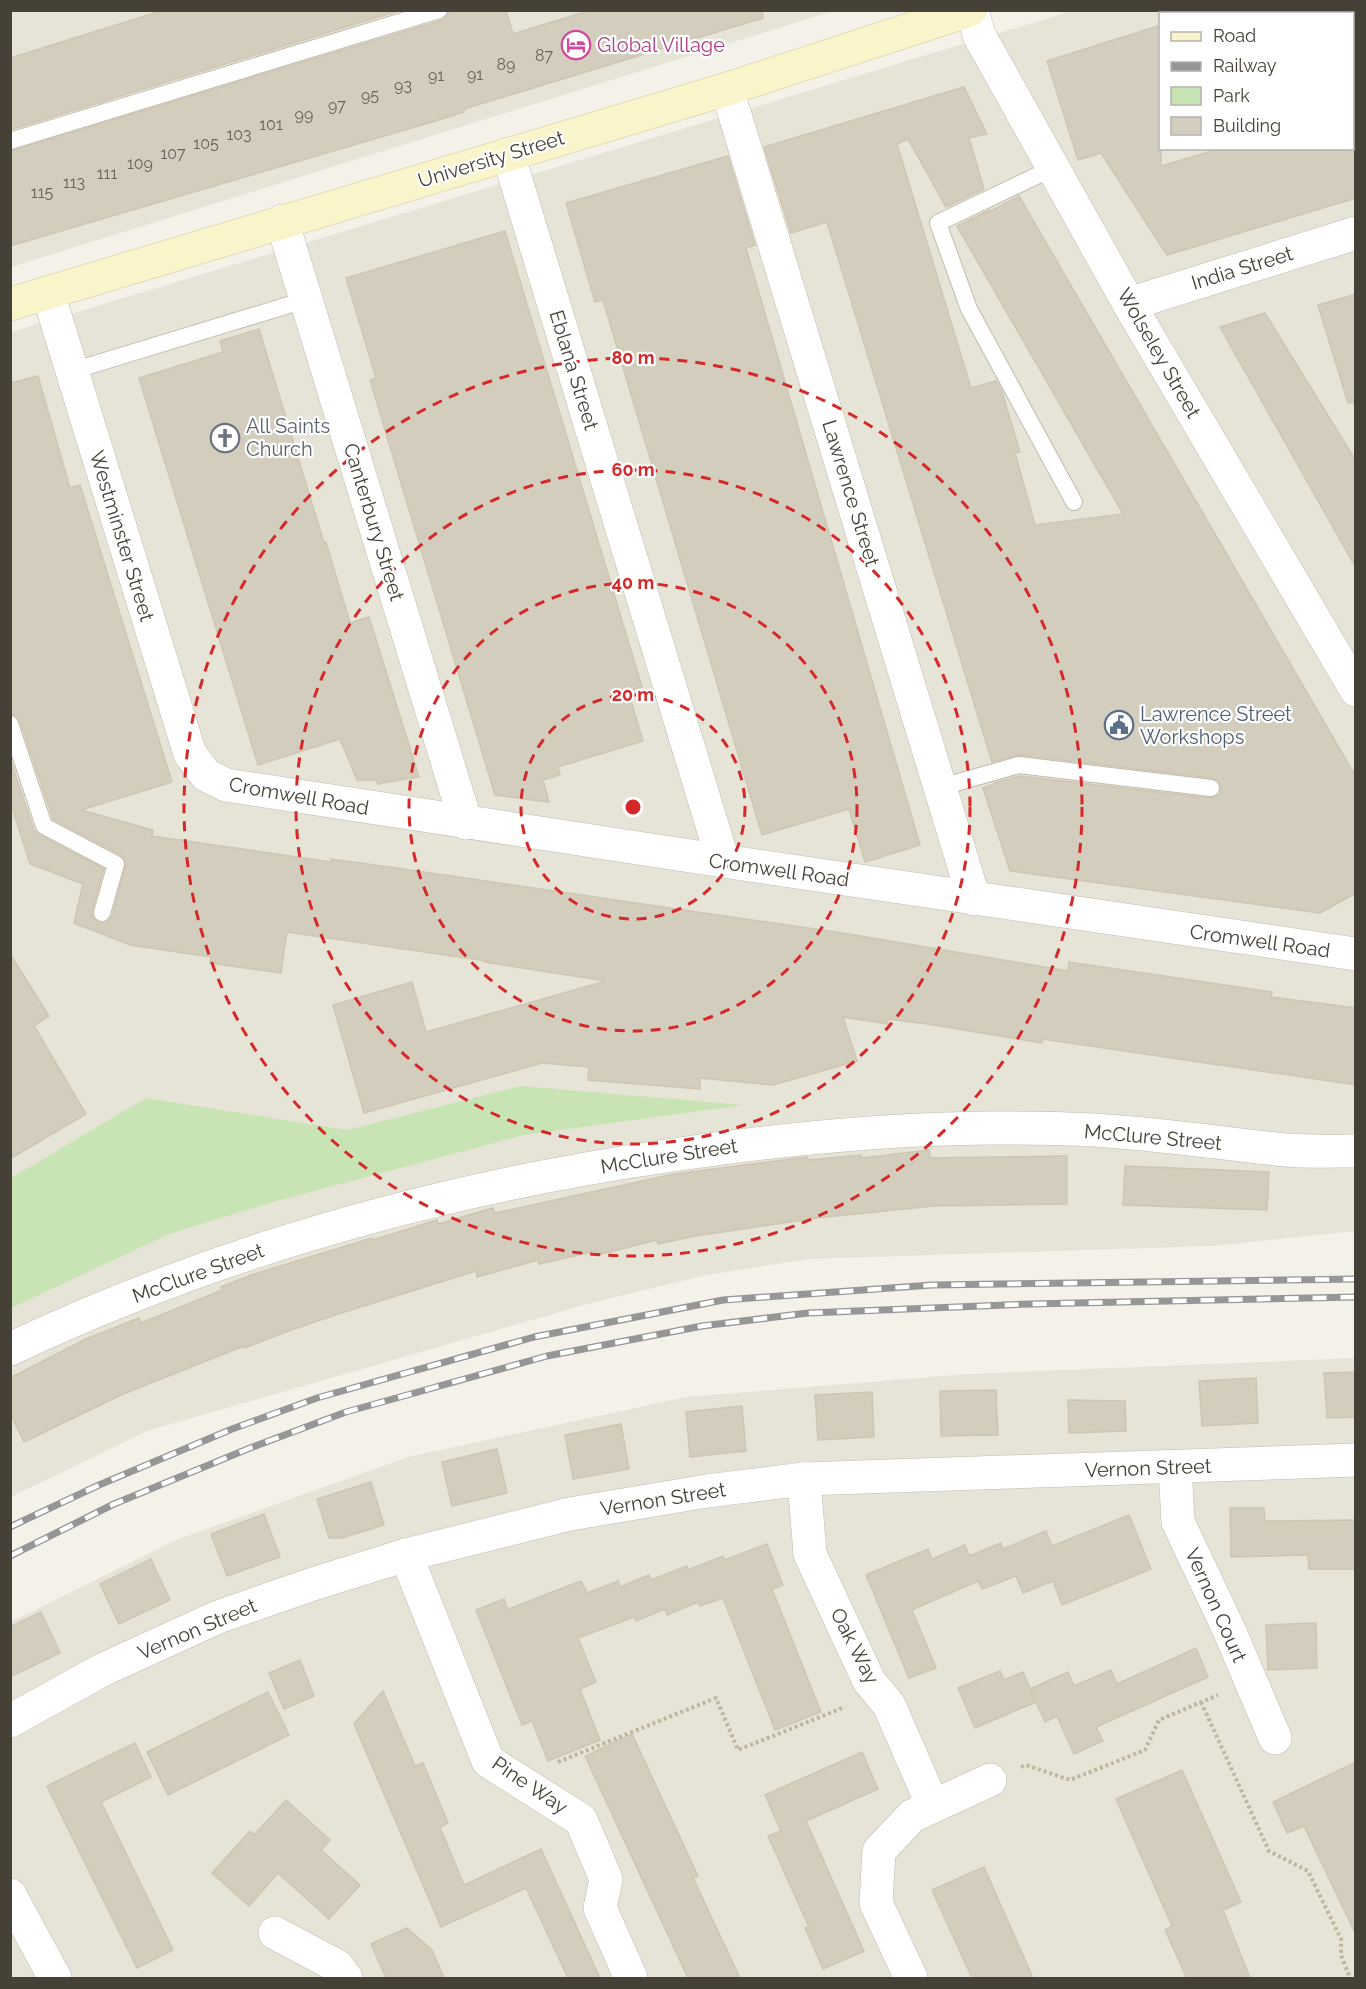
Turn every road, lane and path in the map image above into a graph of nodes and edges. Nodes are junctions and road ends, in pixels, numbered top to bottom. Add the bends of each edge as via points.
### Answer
1 (439, 10) edge
2 (971, 10) edge
3 (727, 89) junction
4 (10, 141) edge
5 (508, 154) junction
6 (1053, 168) junction
7 (282, 221) junction
8 (1356, 233) edge
9 (48, 293) junction
10 (305, 300) junction
11 (10, 304) edge
12 (1129, 304) junction
13 (72, 371) junction
14 (1074, 502) dead end
15 (1351, 672) edge
16 (10, 724) edge
17 (206, 775) joint
18 (941, 786) junction
19 (1210, 788) dead end
20 (466, 823) junction
21 (723, 861) junction
22 (974, 898) junction
23 (102, 913) dead end
24 (1356, 954) edge
25 (1356, 1151) edge
26 (10, 1349) edge
27 (1356, 1460) edge
28 (1175, 1467) junction
29 (804, 1479) junction
30 (406, 1555) junction
31 (1251, 1682) junction
32 (879, 1693) junction
33 (1201, 1702) junction
34 (10, 1721) edge
35 (1275, 1738) dead end
36 (516, 1779) junction
37 (990, 1780) joint
38 (933, 1806) junction
39 (10, 1895) edge
40 (275, 1934) dead end
41 (55, 1978) edge
42 (346, 1978) edge
43 (631, 1978) edge
44 (911, 1978) edge
45 (1350, 1978) edge

1 - 4 lane
2 - 3 street, University Street
2 - 6 street, Wolseley Street via 979,35
3 - 5 street, University Street
3 - 18 street, Lawrence Street
5 - 7 street, University Street
5 - 21 street, Eblana Street
6 - 12 street, Wolseley Street
6 - 14 lane via 938,223 969,309
7 - 9 street, University Street
7 - 10 street, Canterbury Street
8 - 12 street, India Street
9 - 11 street, University Street
9 - 13 street, Westminster Street
10 - 13 lane
10 - 20 street, Canterbury Street
12 - 15 street, Wolseley Street
13 - 17 street, Westminster Street via 190,754
16 - 23 lane via 44,826 116,864
17 - 20 street, Cromwell Road via 226,785
18 - 19 lane via 1019,765
18 - 22 street, Lawrence Street
20 - 21 street, Cromwell Road
21 - 22 street, Cromwell Road
22 - 24 street, Cromwell Road
25 - 26 street, McClure Street via 1290,1150 1106,1131 990,1128 862,1132 606,1164 345,1223 200,1269
27 - 28 street, Vernon Street
28 - 29 street, Vernon Street
28 - 31 street, Vernon Court via 1178,1522
29 - 30 street, Vernon Street via 570,1515
29 - 32 street, Oak Way via 810,1554 869,1681
30 - 34 street, Vernon Street via 218,1617 102,1670
30 - 36 street, Pine Way via 488,1761
31 - 33 path
31 - 35 street, Vernon Court
32 - 36 path via 738,1750 716,1698
32 - 38 street, Oak Way via 889,1705
33 - 37 path via 1159,1720 1145,1750 1070,1780 1026,1765
33 - 45 path via 1269,1851 1308,1870 1341,1939 1341,1955
36 - 43 street, Pine Way via 581,1820 606,1880 600,1908
37 - 38 street
38 - 44 street via 912,1816 879,1851 876,1903
39 - 41 street
40 - 42 street via 337,1966

